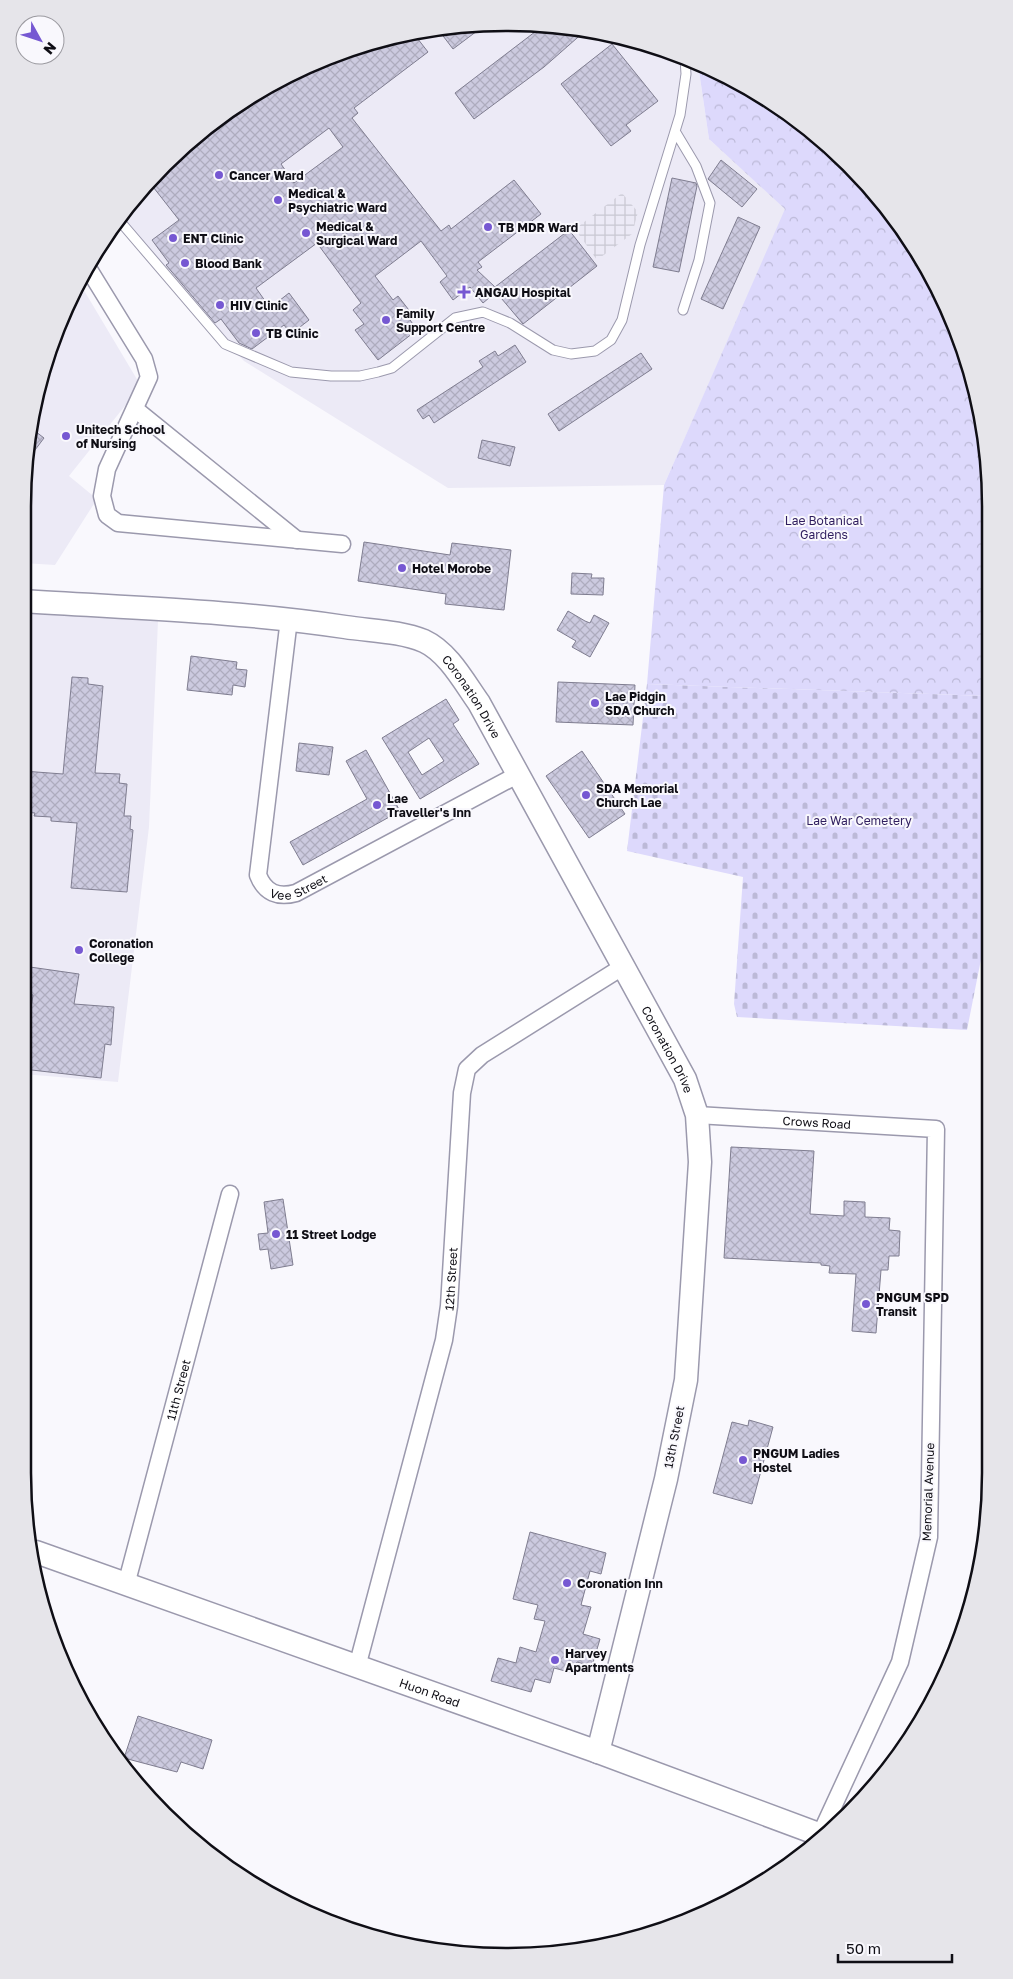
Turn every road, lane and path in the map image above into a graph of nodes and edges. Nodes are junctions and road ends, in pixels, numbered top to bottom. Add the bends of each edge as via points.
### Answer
1 (685, 66) edge
2 (675, 131) junction
3 (123, 225) edge
4 (92, 274) edge
5 (683, 310) dead end
6 (135, 409) junction
7 (297, 540) junction
8 (342, 544) dead end
9 (31, 602) edge
10 (289, 620) junction
11 (519, 774) junction
12 (624, 966) junction
13 (697, 1115) junction
14 (936, 1129) joint
15 (230, 1194) dead end
16 (38, 1553) edge
17 (126, 1585) junction
18 (357, 1667) junction
19 (598, 1752) junction
20 (826, 1825) edge
21 (816, 1833) edge

1 - 2 lane
2 - 3 lane via 640,245 622,320 612,340 595,351 571,354 552,350 510,323 483,312 455,318 392,368 360,376 291,372 225,344
2 - 5 lane via 696,166 710,204 699,260
4 - 6 street via 144,359 149,377
6 - 7 street
6 - 7 street via 107,469 102,496 107,515 118,523
7 - 8 street
9 - 10 street, Coronation Drive
10 - 11 street, Coronation Drive via 404,636 425,642 457,671
10 - 11 street, Vee Street via 258,875 264,887 272,893 286,896 296,893
11 - 12 street, Coronation Drive
12 - 13 street, Coronation Drive via 685,1079
12 - 18 street, 12th Street via 482,1055 467,1069 462,1093 449,1306 444,1340
13 - 14 street, Crows Road
13 - 19 street, 13th Street via 700,1162 686,1380 666,1479
14 - 20 street, Memorial Avenue via 929,1537 900,1662
15 - 17 street, 11th Street
16 - 17 street, Huon Road
17 - 18 street, Huon Road
18 - 19 street, Huon Road
19 - 21 street, Huon Road

